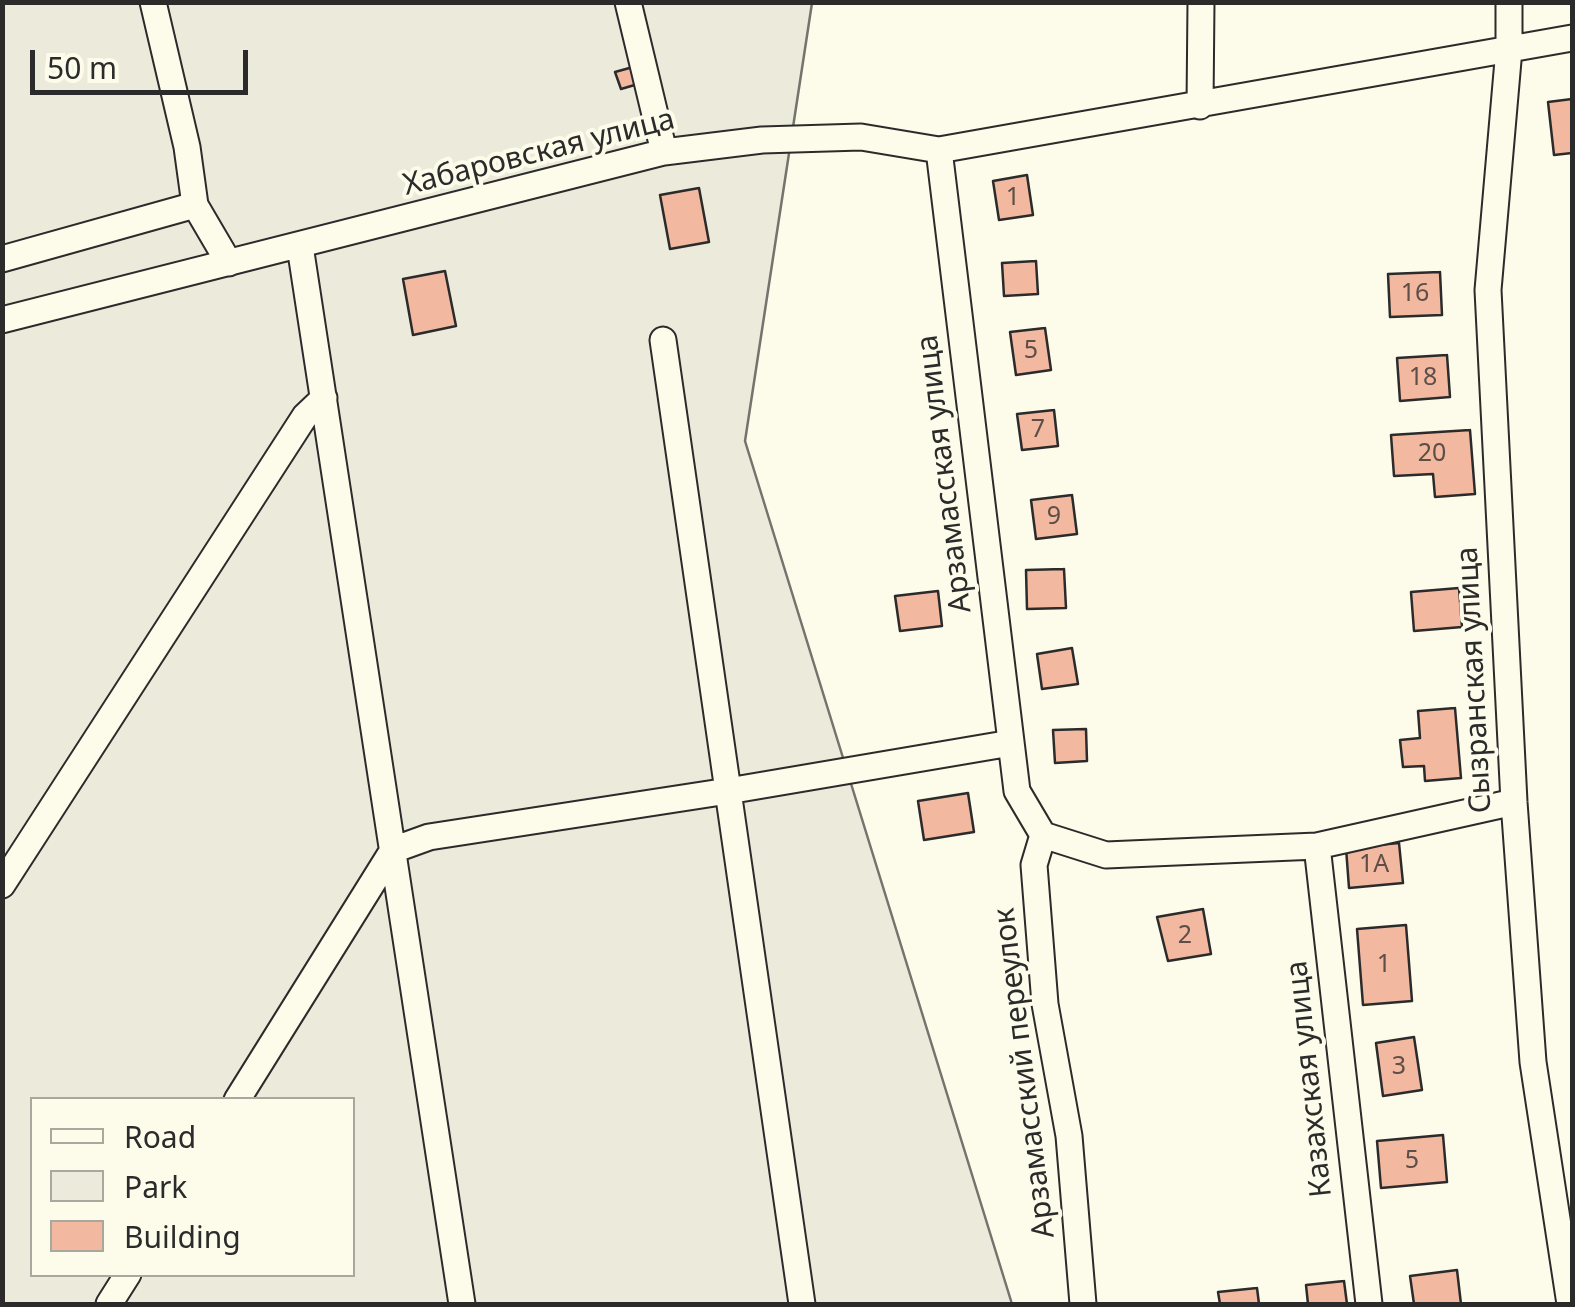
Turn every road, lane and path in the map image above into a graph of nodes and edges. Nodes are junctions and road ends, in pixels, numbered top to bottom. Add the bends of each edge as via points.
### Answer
1 (153, 2) edge
2 (628, 2) edge
3 (1202, 2) edge
4 (1509, 2) edge
5 (1572, 38) edge
6 (1509, 49) junction
7 (1200, 106) junction
8 (938, 150) junction
9 (664, 152) junction
10 (195, 205) junction
11 (300, 246) junction
12 (2, 258) edge
13 (229, 264) junction
14 (2, 320) edge
15 (663, 340) dead end
16 (324, 398) junction
17 (1011, 743) junction
18 (728, 791) junction
19 (1514, 802) junction
20 (1043, 835) junction
21 (1317, 846) junction
22 (392, 850) junction
23 (2, 884) edge
24 (239, 1097) edge
25 (126, 1277) edge
26 (109, 1304) edge
27 (462, 1304) edge
28 (802, 1304) edge
29 (1083, 1304) edge
30 (1368, 1304) edge
31 (1570, 1304) edge

1 - 10 street
2 - 9 street
3 - 7 street
4 - 6 street, Сызранская улица
5 - 6 street, Хабаровская улица
6 - 7 street, Хабаровская улица
6 - 19 street, Сызранская улица via 1488,290
7 - 8 street, Хабаровская улица
8 - 9 street, Хабаровская улица via 862,137
8 - 17 street, Арзамасская улица
9 - 11 street, Хабаровская улица
10 - 12 street
10 - 13 street
11 - 13 street, Хабаровская улица
11 - 16 street
13 - 14 street, Хабаровская улица
15 - 18 street
16 - 22 street
16 - 23 street via 306,416
17 - 18 street
17 - 20 street, Арзамасская улица via 1017,791
18 - 22 street via 429,837
18 - 28 street
19 - 21 street
19 - 31 street, Сызранская улица via 1533,1062
20 - 21 street via 1106,855
20 - 29 street, Арзамасский переулок via 1034,865 1044,984 1069,1136
21 - 30 street, Казахская улица
22 - 24 street
22 - 27 street
25 - 26 street

